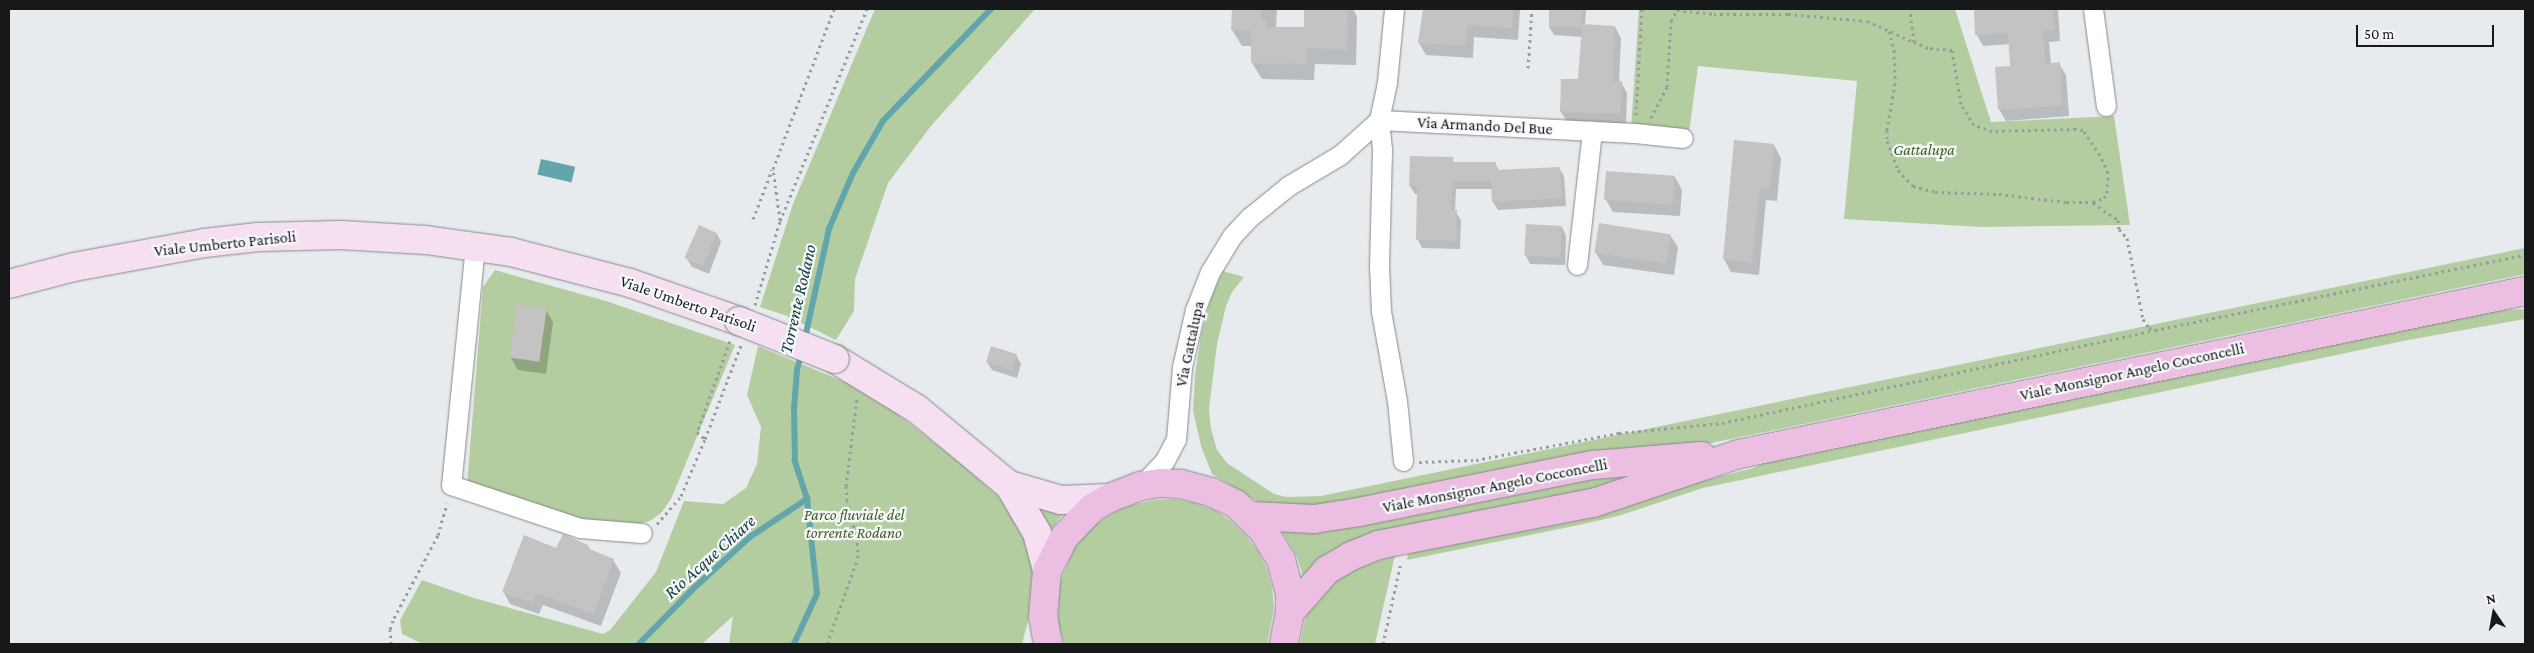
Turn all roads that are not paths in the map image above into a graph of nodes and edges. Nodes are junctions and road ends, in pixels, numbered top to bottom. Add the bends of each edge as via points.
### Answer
1 (1394, 9) edge
2 (2093, 9) edge
3 (2106, 106) dead end
4 (1379, 120) junction
5 (1592, 131) junction
6 (1682, 138) dead end
7 (474, 246) junction
8 (1577, 265) dead end
9 (9, 284) edge
10 (2525, 291) edge
11 (1739, 454) junction
12 (1403, 461) road end
13 (1009, 485) junction
14 (1141, 486) junction
15 (1109, 498) junction
16 (1251, 516) junction
17 (642, 533) road end
18 (1047, 570) junction
19 (1290, 612) junction
20 (1043, 617) junction
21 (1033, 644) edge
22 (1048, 644) edge
23 (1284, 644) edge

1 - 4 street via 1387,82
2 - 3 street
4 - 5 street, Via Armando Del Bue
4 - 12 street via 1382,149 1381,311 1397,401
4 - 14 street, Via Gattalupa via 1340,154 1270,199 1232,236 1202,289 1195,310 1180,382 1176,439 1165,460
5 - 6 street, Via Armando Del Bue
5 - 8 street
7 - 9 main road, Viale Umberto Parisoli via 341,235 258,237 147,252
7 - 13 main road, Viale Umberto Parisoli, bridge via 593,272 835,359 917,409
7 - 17 street via 451,485 580,528
10 - 11 main road, Viale Monsignor Angelo Cocconcelli
11 - 16 main road, Viale Monsignor Angelo Cocconcelli via 1593,465 1314,519
11 - 19 main road, Viale Monsignor Angelo Cocconcelli via 1593,503 1378,546 1327,570
13 - 15 main road, Viale Umberto Parisoli via 1061,500
13 - 18 main road, Viale Umberto Parisoli via 1037,533
14 - 15 main road
14 - 16 main road via 1180,484 1211,492 1236,504
15 - 18 main road via 1092,508 1071,528
16 - 19 main road via 1281,560 1290,594
18 - 20 main road
19 - 23 main road
20 - 21 main road
20 - 22 main road

